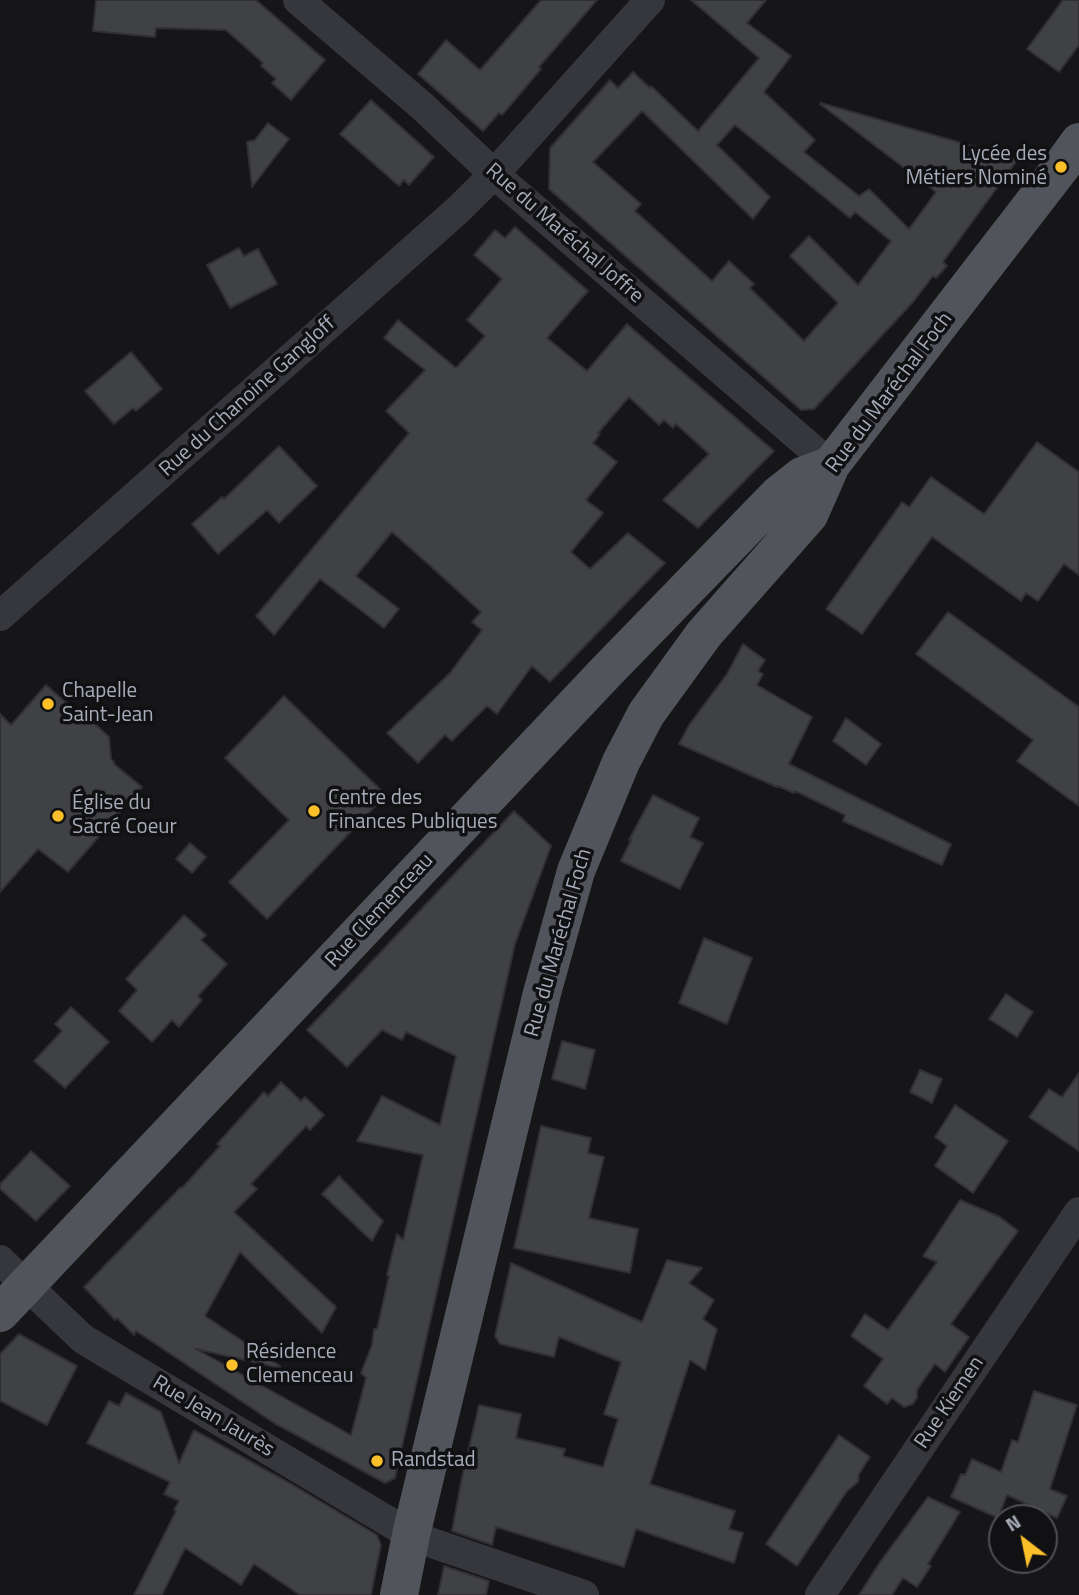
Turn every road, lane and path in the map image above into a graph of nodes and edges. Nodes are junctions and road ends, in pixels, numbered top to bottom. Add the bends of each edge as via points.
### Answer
1 (298, 0) edge
2 (650, 0) edge
3 (1079, 142) edge
4 (494, 174) junction
5 (831, 465) junction
6 (671, 606) junction
7 (0, 616) edge
8 (705, 634) junction
9 (616, 661) junction
10 (663, 690) junction
11 (1077, 1219) edge
12 (13, 1273) edge
13 (0, 1313) edge
14 (411, 1535) junction
15 (398, 1595) edge
16 (584, 1595) edge
17 (820, 1595) edge

1 - 4 street, Rue du Maréchal Joffre
2 - 4 street, Rue du Chanoine Gangloff
3 - 5 main road, Rue du Maréchal Foch
4 - 5 street, Rue du Maréchal Joffre
4 - 7 street, Rue du Chanoine Gangloff
5 - 6 main road, Rue Clemenceau via 802,476 778,495
5 - 8 main road, Rue du Maréchal Foch via 809,515
6 - 8 main road
6 - 9 main road, Rue Clemenceau
8 - 10 main road, Rue du Maréchal Foch
9 - 10 main road via 628,661 653,673
9 - 12 main road, Rue Clemenceau
10 - 14 main road, Rue du Maréchal Foch via 621,762 576,871 542,993
11 - 17 street, Rue Kiemen
12 - 13 main road, Rue Clemenceau
12 - 14 street, Rue Jean Jaurès via 83,1339
14 - 15 main road, Rue du Maréchal Foch
14 - 16 street, Rue Jean Jaurès

